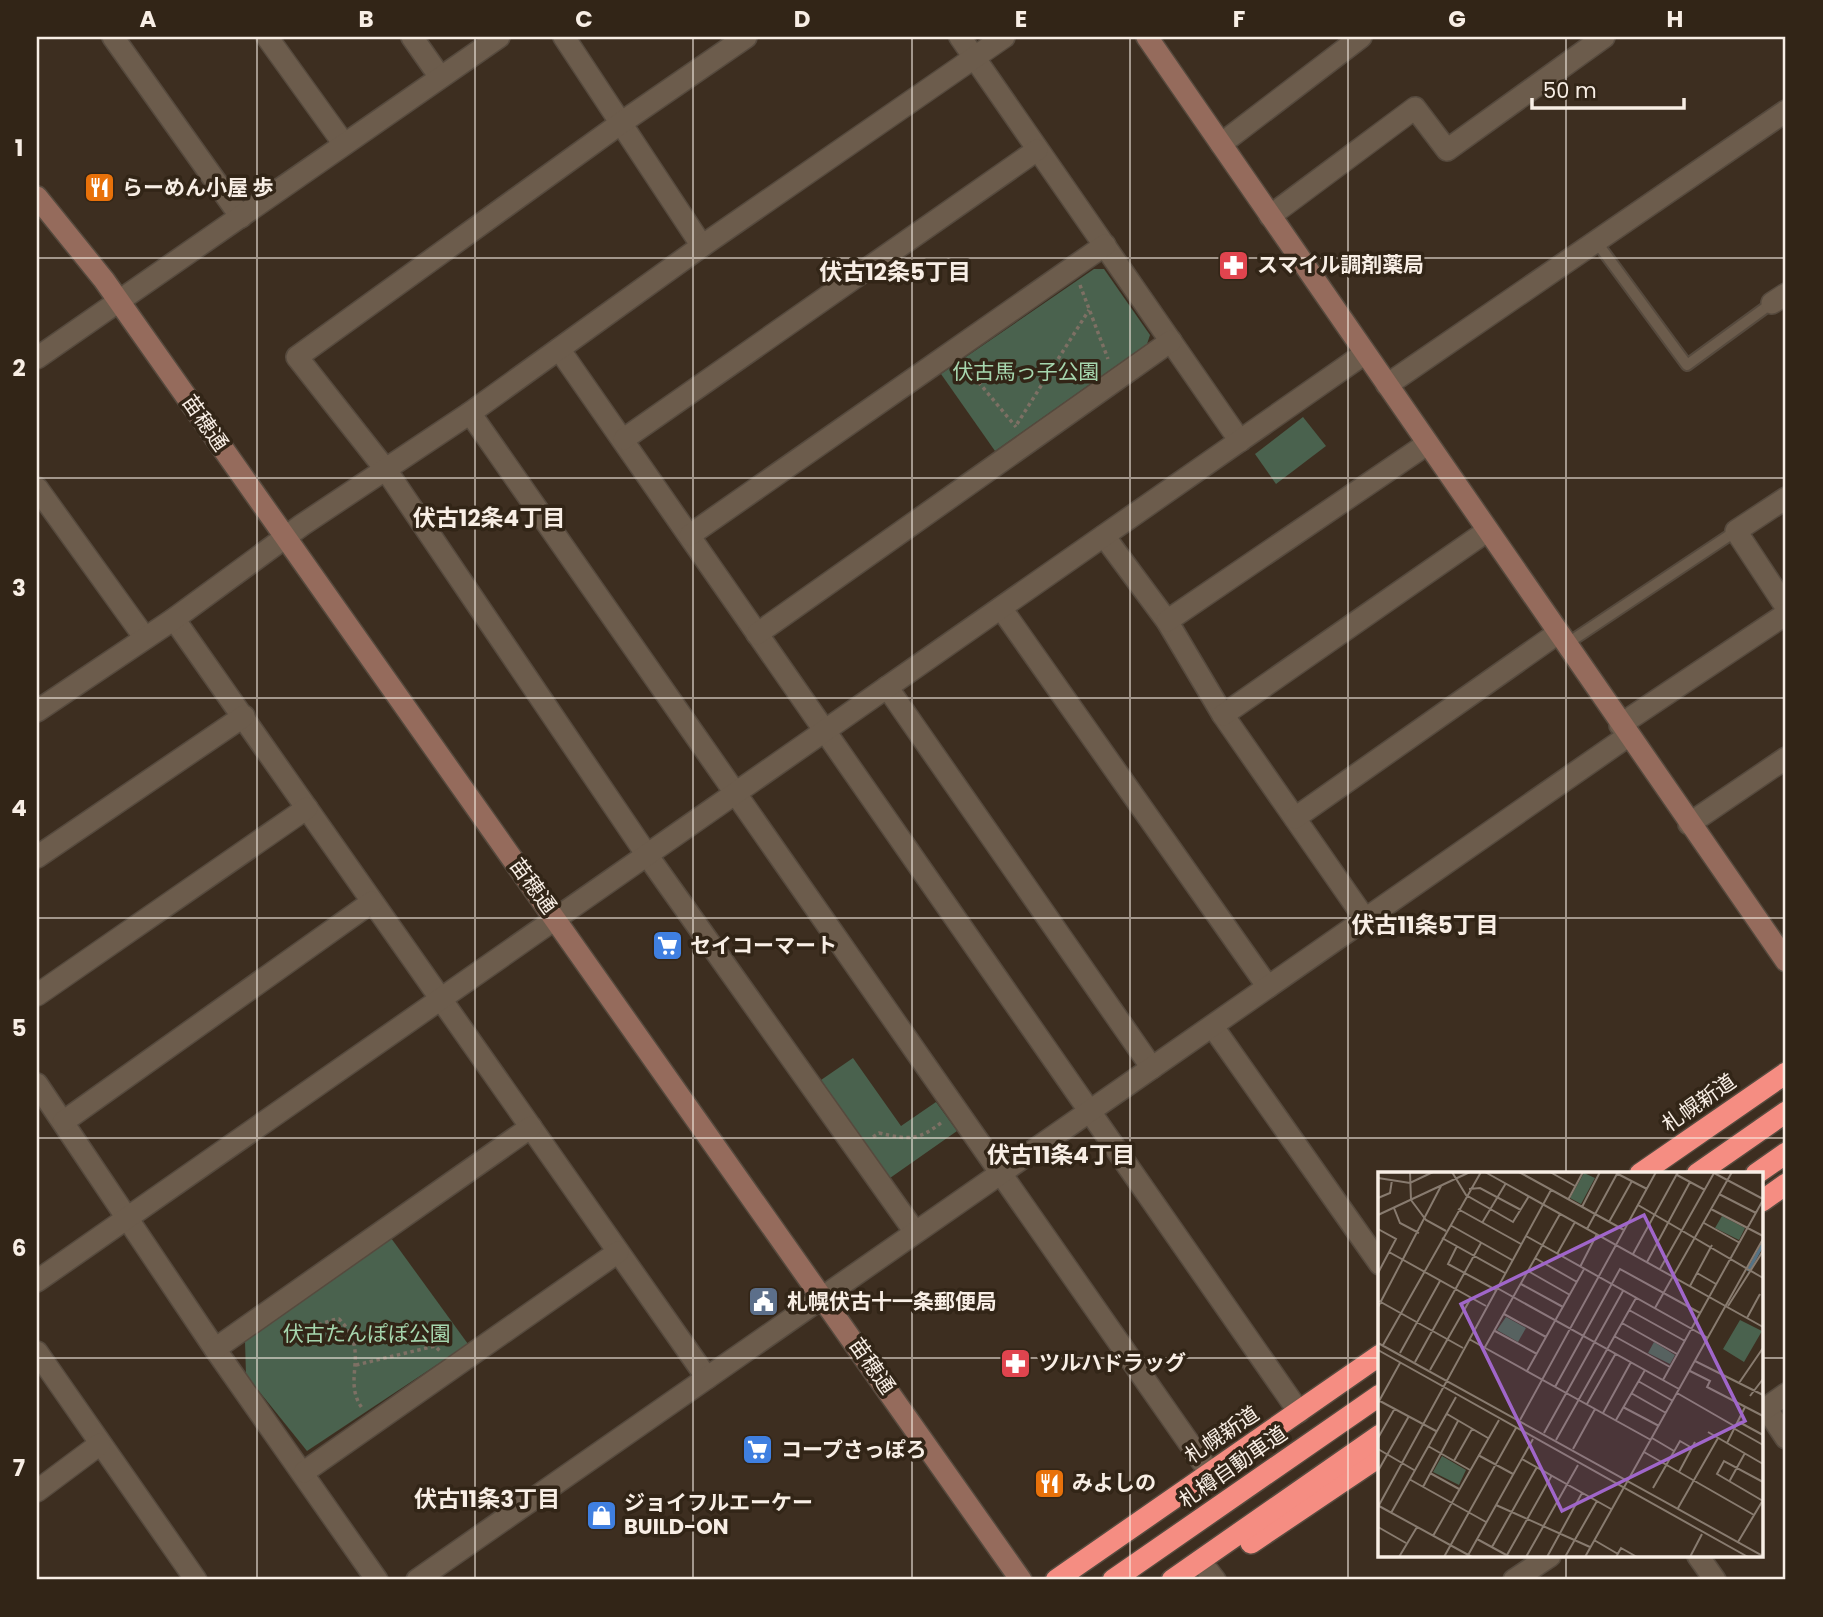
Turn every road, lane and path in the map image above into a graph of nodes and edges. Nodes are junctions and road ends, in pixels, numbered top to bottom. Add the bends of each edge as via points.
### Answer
1 (113, 37) edge
2 (267, 37) edge
3 (412, 37) edge
4 (499, 37) edge
5 (564, 37) edge
6 (746, 37) edge
7 (960, 37) edge
8 (1004, 37) edge
9 (1147, 37) edge
10 (1361, 37) edge
11 (1604, 37) edge
12 (975, 58) junction
13 (440, 77) junction
14 (1786, 111) edge
15 (621, 123) junction
16 (344, 144) junction
17 (1221, 144) junction
18 (1037, 150) junction
19 (37, 197) edge
20 (1270, 216) junction
21 (241, 217) junction
22 (1595, 240) junction
23 (1105, 245) junction
24 (702, 246) junction
25 (1078, 280) dead end
26 (1779, 299) edge
27 (118, 301) junction
28 (1089, 310) junction
29 (1171, 341) junction
30 (559, 349) junction
31 (1364, 354) junction
32 (37, 358) edge
33 (961, 361) dead end
34 (1112, 370) dead end
35 (1387, 385) junction
36 (470, 413) junction
37 (1016, 426) junction
38 (1022, 434) dead end
39 (624, 439) junction
40 (1240, 441) junction
41 (1427, 444) junction
42 (386, 470) junction
43 (37, 488) edge
44 (1786, 498) edge
45 (1487, 531) junction
46 (1736, 531) junction
47 (690, 535) junction
48 (1104, 536) junction
49 (287, 538) junction
50 (1786, 607) edge
51 (1001, 608) junction
52 (1786, 614) edge
53 (174, 618) junction
54 (1167, 621) junction
55 (757, 634) junction
56 (145, 638) junction
57 (1562, 639) junction
58 (887, 687) junction
59 (37, 711) edge
60 (1223, 715) junction
61 (244, 716) junction
62 (826, 730) junction
63 (1624, 730) junction
64 (1786, 758) edge
65 (735, 794) junction
66 (307, 808) junction
67 (1295, 818) junction
68 (1689, 824) junction
69 (647, 855) junction
70 (37, 857) edge
71 (372, 902) junction
72 (556, 919) junction
73 (1365, 919) junction
74 (1786, 961) edge
75 (1268, 987) junction
76 (37, 995) edge
77 (440, 1000) junction
78 (1213, 1027) junction
79 (1152, 1068) junction
80 (1786, 1073) edge
81 (37, 1084) edge
82 (1091, 1109) junction
83 (1786, 1112) edge
84 (950, 1117) dead end
85 (63, 1122) junction
86 (531, 1127) junction
87 (863, 1143) dead end
88 (1786, 1153) edge
89 (1643, 1172) edge
90 (1700, 1172) edge
91 (1759, 1172) edge
92 (999, 1173) junction
93 (1786, 1185) edge
94 (1764, 1200) edge
95 (129, 1219) junction
96 (915, 1232) junction
97 (618, 1252) junction
98 (1378, 1261) edge
99 (37, 1281) edge
100 (823, 1296) junction
101 (279, 1317) dead end
102 (215, 1349) junction
103 (37, 1352) edge
104 (1378, 1356) edge
105 (447, 1359) dead end
106 (356, 1365) junction
107 (707, 1378) junction
108 (1786, 1394) edge
109 (1378, 1396) edge
110 (1764, 1410) edge
111 (1299, 1412) junction
112 (367, 1415) dead end
113 (1378, 1437) edge
114 (1786, 1438) edge
115 (100, 1444) junction
116 (1378, 1457) edge
117 (304, 1472) junction
118 (1210, 1473) junction
119 (37, 1492) edge
120 (1700, 1558) edge
121 (1545, 1567) edge
122 (1206, 1577) edge
123 (196, 1580) edge
124 (377, 1580) edge
125 (416, 1580) edge
126 (1021, 1580) edge
127 (1056, 1580) edge
128 (1113, 1580) edge
129 (1172, 1580) edge
130 (1514, 1580) edge
131 (1715, 1580) edge

1 - 21 street
2 - 16 street
3 - 13 street
4 - 13 street
5 - 15 street
6 - 15 street
7 - 12 street
8 - 12 street
9 - 17 street
10 - 17 street
11 - 20 street via 1447,150 1415,108
12 - 18 street
12 - 24 street
13 - 16 street
14 - 22 street
15 - 24 street
15 - 42 street via 297,357
16 - 21 street
17 - 20 street
18 - 23 street
18 - 39 street
19 - 27 street, 苗穂通
20 - 31 street
21 - 27 street
22 - 26 lane via 1687,365
22 - 35 street
23 - 29 street
23 - 47 street
24 - 30 street
25 - 28 path
27 - 32 street
27 - 49 street, 苗穂通
28 - 34 path
28 - 37 path
29 - 40 street
29 - 55 street
30 - 36 street
30 - 39 street
31 - 35 street
31 - 40 street
33 - 37 path
35 - 41 street
36 - 42 street
36 - 65 street
37 - 38 path
39 - 47 street
40 - 48 street
41 - 45 street
41 - 54 street
42 - 49 street
42 - 69 street
43 - 56 street
44 - 46 street
45 - 57 street
45 - 60 street
46 - 50 street
46 - 57 lane
47 - 55 street
48 - 51 street
48 - 54 street
49 - 53 street
49 - 72 street, 苗穂通
51 - 58 street
51 - 75 street
52 - 63 street
53 - 56 street
53 - 61 street
54 - 60 street
55 - 62 street
56 - 59 street
57 - 63 street
57 - 67 street
58 - 62 street
58 - 79 street
60 - 67 street
61 - 66 street
61 - 70 street
62 - 65 street
62 - 82 street
63 - 68 street
63 - 73 street
64 - 68 street
65 - 69 street
65 - 92 street
66 - 71 street
66 - 76 street
67 - 73 street
68 - 74 street
69 - 72 street
69 - 96 street
71 - 77 street
71 - 85 street
72 - 77 street
72 - 100 street, 苗穂通
73 - 75 street
75 - 78 street
77 - 86 street
77 - 95 street
78 - 79 street
78 - 98 street
79 - 82 street
80 - 89 highway, 札幌新道
81 - 85 street
82 - 92 street
82 - 111 street
83 - 90 highway
84 - 87 path via 924,1136 900,1138 879,1133
85 - 95 street
86 - 97 street
86 - 102 street
88 - 91 highway
92 - 96 street
92 - 118 street
93 - 94 highway
95 - 99 street
95 - 102 street
96 - 100 street
97 - 107 street
97 - 117 street
100 - 107 street
100 - 126 street, 苗穂通
101 - 106 path via 293,1330 339,1320 354,1338
102 - 117 street
103 - 115 street
104 - 111 highway, 札幌新道
105 - 106 path via 435,1346
106 - 112 path via 354,1388
107 - 125 street
108 - 110 street
109 - 128 highway, 札樽自動車道
110 - 114 street
111 - 118 highway, 札幌新道
113 - 129 highway
115 - 119 street
115 - 123 street
116 - 122 highway
117 - 124 street
118 - 127 highway, 札幌新道
120 - 131 street
121 - 130 street

